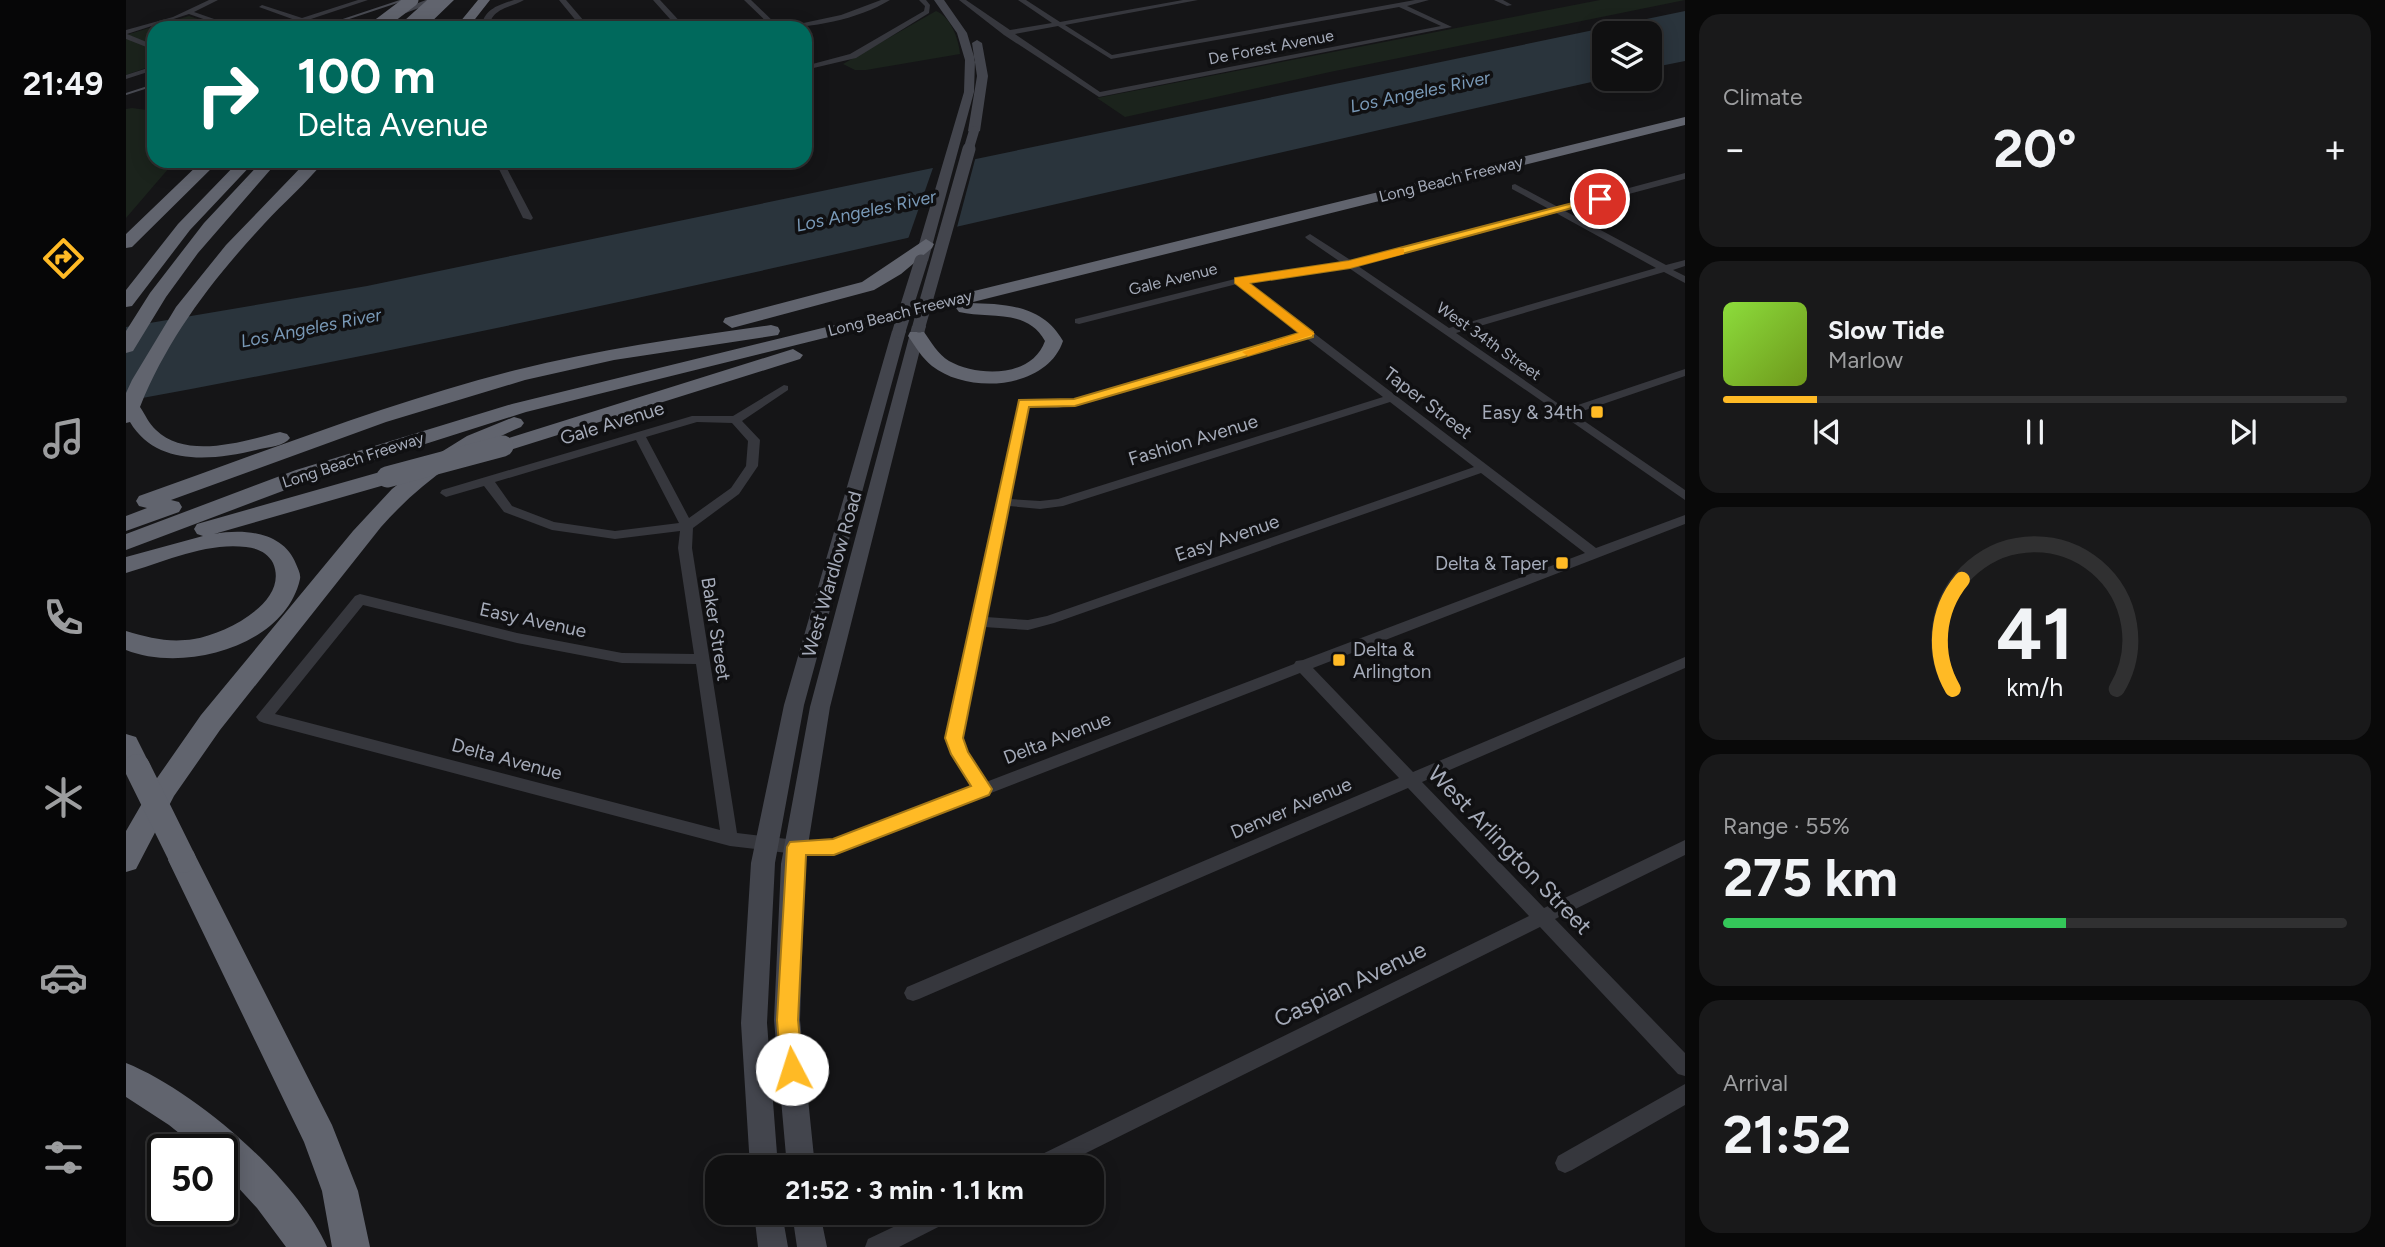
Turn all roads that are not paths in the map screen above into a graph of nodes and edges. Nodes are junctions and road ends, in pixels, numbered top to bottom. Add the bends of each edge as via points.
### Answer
1 (215, 0) edge
2 (365, 0) edge
3 (412, 0) edge
4 (429, 0) edge
5 (484, 0) edge
6 (521, 0) edge
7 (562, 0) edge
8 (656, 0) edge
9 (747, 0) edge
10 (887, 0) edge
11 (922, 0) edge
12 (939, 0) edge
13 (952, 0) edge
14 (962, 0) edge
15 (1021, 0) edge
16 (1195, 0) edge
17 (1389, 0) edge
18 (1426, 0) edge
19 (1497, 0) edge
20 (444, 2) edge
21 (861, 2) edge
22 (877, 5) junction
23 (1399, 5) junction
24 (1509, 5) dead end
25 (262, 7) dead end
26 (188, 12) junction
27 (302, 20) junction
28 (163, 21) edge
29 (215, 21) edge
30 (299, 21) edge
31 (380, 21) edge
32 (384, 21) edge
33 (388, 21) edge
34 (418, 21) edge
35 (421, 21) edge
36 (421, 21) edge
37 (467, 21) edge
38 (485, 21) edge
39 (580, 21) edge
40 (676, 21) edge
41 (770, 21) edge
42 (812, 24) edge
43 (1058, 24) junction
44 (147, 27) edge
45 (1007, 33) junction
46 (126, 34) edge
47 (147, 44) edge
48 (812, 66) edge
49 (147, 70) edge
50 (126, 77) edge
51 (1685, 110) edge
52 (1685, 121) edge
53 (195, 168) edge
54 (205, 168) edge
55 (240, 168) edge
56 (249, 168) edge
57 (255, 168) edge
58 (263, 168) edge
59 (279, 168) edge
60 (309, 168) edge
61 (323, 168) edge
62 (503, 168) edge
63 (1685, 176) edge
64 (187, 186) junction
65 (1515, 187) dead end
66 (279, 198) junction
67 (228, 205) junction
68 (1558, 210) junction
69 (528, 218) dead end
70 (1310, 237) dead end
71 (126, 243) edge
72 (926, 244) junction
73 (1685, 263) edge
74 (1350, 265) junction
75 (163, 269) junction
76 (1665, 269) junction
77 (1047, 277) junction
78 (1685, 280) edge
79 (1239, 281) junction
80 (126, 302) edge
81 (965, 308) junction
82 (126, 318) edge
83 (1079, 321) dead end
84 (126, 328) edge
85 (772, 330) junction
86 (912, 331) junction
87 (1448, 332) junction
88 (1308, 334) junction
89 (652, 346) junction
90 (126, 347) edge
91 (1685, 372) edge
92 (784, 388) dead end
93 (575, 394) junction
94 (442, 397) junction
95 (1392, 398) junction
96 (128, 412) edge
97 (1565, 413) junction
98 (735, 420) junction
99 (639, 434) junction
100 (1483, 468) junction
101 (488, 482) junction
102 (446, 493) dead end
103 (1685, 496) edge
104 (1003, 502) junction
105 (126, 509) edge
106 (1685, 519) edge
107 (126, 524) edge
108 (687, 526) junction
109 (126, 542) edge
110 (1595, 554) junction
111 (126, 558) edge
112 (126, 565) edge
113 (980, 622) junction
114 (126, 640) edge
115 (701, 659) junction
116 (1685, 662) edge
117 (1301, 665) junction
118 (264, 717) joint
119 (131, 756) edge
120 (1410, 779) junction
121 (982, 789) junction
122 (730, 839) junction
123 (767, 845) junction
124 (796, 847) junction
125 (1685, 847) edge
126 (126, 860) edge
127 (1542, 918) junction
128 (913, 993) dead end
129 (1685, 1067) edge
130 (126, 1079) edge
131 (1685, 1094) edge
132 (763, 1155) edge
133 (800, 1155) edge
134 (1061, 1155) edge
135 (1565, 1163) dead end
136 (770, 1225) edge
137 (808, 1225) edge
138 (921, 1225) edge
139 (308, 1247) edge
140 (351, 1247) edge
141 (773, 1247) edge
142 (812, 1247) edge
143 (876, 1247) edge

1 - 26 street
2 - 27 street
3 - 32 highway, bridge
4 - 34 highway
5 - 37 highway
6 - 38 street via 490,13
7 - 39 street
8 - 40 street
9 - 41 street
10 - 22 street
11 - 48 street via 929,9 853,56
12 - 72 main road, West Wardlow Road via 962,33 970,60 969,92
13 - 86 main road, West Wardlow Road, bridge via 983,60 983,93
14 - 45 street
15 - 43 street
16 - 43 street
17 - 23 street
18 - 23 street
19 - 24 street
20 - 31 main road
20 - 33 main road
20 - 35 highway
20 - 36 highway, bridge
21 - 22 street
22 - 42 street
23 - 43 street via 1111,58
23 - 45 street, De Forest Avenue via 1448,27 1099,95
25 - 27 street
26 - 28 street
26 - 29 street
27 - 30 street
43 - 45 street
44 - 46 street
46 - 47 street
49 - 50 street
51 - 85 highway, Long Beach Freeway
52 - 77 highway, Long Beach Freeway
53 - 64 highway
54 - 64 highway
55 - 75 highway via 184,227
56 - 75 highway via 209,209
57 - 75 highway
58 - 67 highway
59 - 67 highway
60 - 66 highway
61 - 66 highway
62 - 69 street
63 - 68 street, Gale Avenue
64 - 71 highway
65 - 68 street
66 - 96 highway via 224,256 172,327
67 - 75 highway
68 - 74 street, Gale Avenue
68 - 76 street
70 - 74 street, West 34th Street
72 - 86 main road, West Wardlow Road, bridge
72 - 89 highway via 879,280 850,292 704,328
73 - 76 street
74 - 79 street, Gale Avenue
74 - 87 street, West 34th Street
75 - 80 highway
75 - 82 highway
75 - 84 highway
75 - 90 highway
76 - 78 street
76 - 87 street
77 - 81 highway via 1007,297
77 - 93 highway, Long Beach Freeway
79 - 83 street, Gale Avenue
79 - 88 street, Taper Street
81 - 86 highway via 1005,310 1034,319 1054,340 1051,354 1023,373 970,376 940,363
81 - 111 highway, bridge via 811,349 503,446 232,520
85 - 89 highway
85 - 107 highway, Long Beach Freeway via 424,420
86 - 123 main road, West Wardlow Road via 794,705
86 - 124 main road, West Wardlow Road via 820,707
87 - 97 street, West 34th Street
88 - 95 street, Taper Street
88 - 104 street via 1075,402 1024,403
89 - 94 highway
91 - 97 street
92 - 98 street
93 - 109 highway, Long Beach Freeway via 376,452
93 - 126 highway via 446,457 395,499 207,724 168,781
94 - 96 highway via 225,450 179,449 149,435 141,418
94 - 105 highway
95 - 100 street, Taper Street
95 - 104 street, Fashion Avenue via 1059,503
97 - 103 street, West 34th Street
98 - 99 street, Gale Avenue via 696,418
98 - 108 street via 754,440 752,466 735,491
99 - 101 street, Gale Avenue
99 - 108 street, Baker Street
100 - 110 street, Taper Street
100 - 113 street, Easy Avenue via 1049,620 1028,625
101 - 102 street, Gale Avenue
101 - 108 street via 508,509 552,526 615,535
104 - 113 street
106 - 110 street, Delta Avenue
108 - 115 street, Baker Street via 685,548
110 - 117 street, Delta Avenue
112 - 114 highway via 202,543 243,539 281,554 289,576 282,596 269,612 217,642 163,652
113 - 121 street via 954,738
115 - 118 street, Easy Avenue via 622,658 517,638 360,599
115 - 122 street, Baker Street
116 - 120 street, Denver Avenue
117 - 120 street, West Arlington Street
117 - 121 street, Delta Avenue
118 - 122 street, Delta Avenue
119 - 140 highway, bridge via 317,1132 348,1218
120 - 127 street, West Arlington Street
120 - 128 street, Denver Avenue
121 - 124 street, Delta Avenue via 834,847
122 - 123 street, Delta Avenue
123 - 124 street, Delta Avenue
123 - 132 main road, West Wardlow Road via 754,1023
124 - 133 main road, West Wardlow Road via 787,1020
125 - 127 street, Caspian Avenue
127 - 129 street, West Arlington Street
127 - 134 street, Caspian Avenue
130 - 139 highway via 194,1120 224,1145 261,1183
131 - 135 street
136 - 141 main road
137 - 142 main road
138 - 143 street

